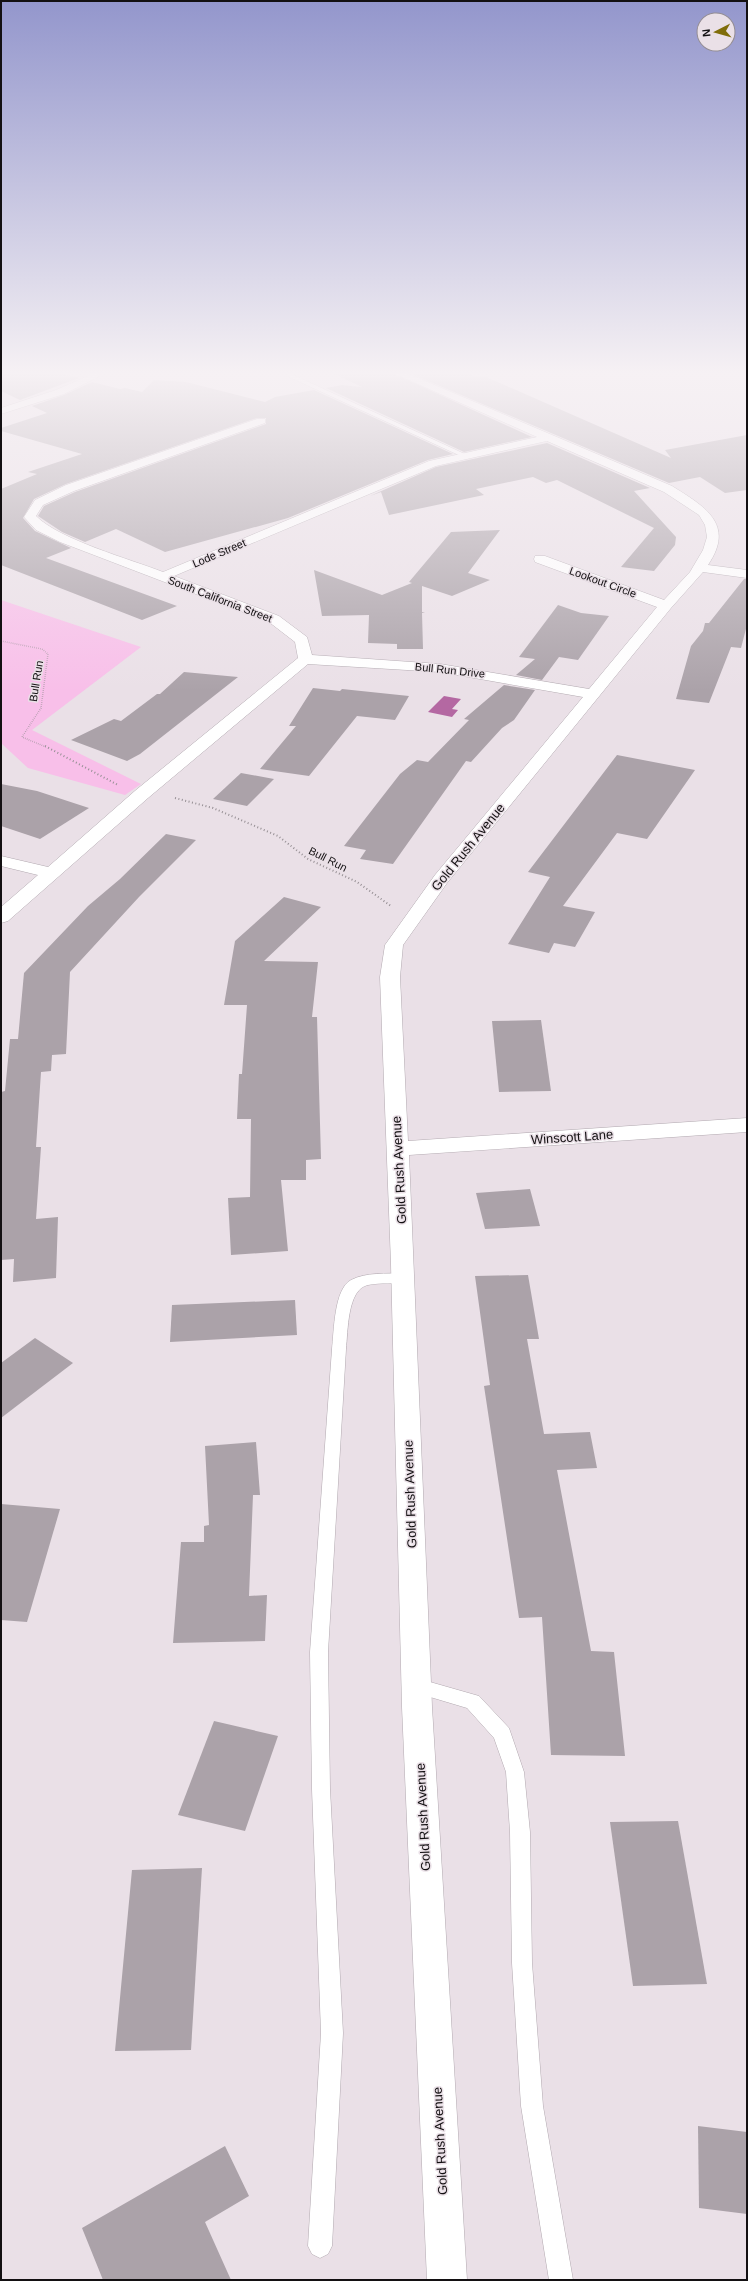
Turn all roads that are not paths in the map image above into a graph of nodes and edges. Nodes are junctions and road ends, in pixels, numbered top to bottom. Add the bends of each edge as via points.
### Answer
1 (97, 478) edge
2 (396, 478) edge
3 (643, 478) edge
4 (540, 559) dead end
5 (702, 568) junction
6 (747, 574) edge
7 (162, 577) junction
8 (666, 605) junction
9 (305, 659) junction
10 (593, 694) junction
11 (1, 861) edge
12 (50, 873) junction
13 (1, 917) edge
14 (747, 1125) edge
15 (398, 1149) junction
16 (403, 1278) junction
17 (416, 1686) junction
18 (320, 2246) dead end
19 (447, 2280) edge
20 (561, 2280) edge

1 - 7 street, South California Street via 40,503 30,517 40,528 64,539
2 - 7 street, Lode Street
3 - 5 street, Gold Rush Avenue via 668,489 704,512 713,527 712,543
4 - 8 street, Lookout Circle
5 - 6 street
5 - 8 street, Gold Rush Avenue
7 - 9 street, South California Street via 274,619 302,640
8 - 10 street, Gold Rush Avenue
9 - 10 street, Bull Run Drive via 440,668
9 - 12 street
10 - 15 street, Gold Rush Avenue via 441,879 394,945 390,978
11 - 12 street
12 - 13 street
14 - 15 street, Winscott Lane
15 - 16 street, Gold Rush Avenue
16 - 17 street, Gold Rush Avenue
16 - 18 lane via 367,1280 355,1284 345,1299 338,1349 320,1652 321,1788 332,2034
17 - 19 street, Gold Rush Avenue
17 - 20 lane via 473,1702 502,1734 515,1772 520,1832 522,1963 532,2106

